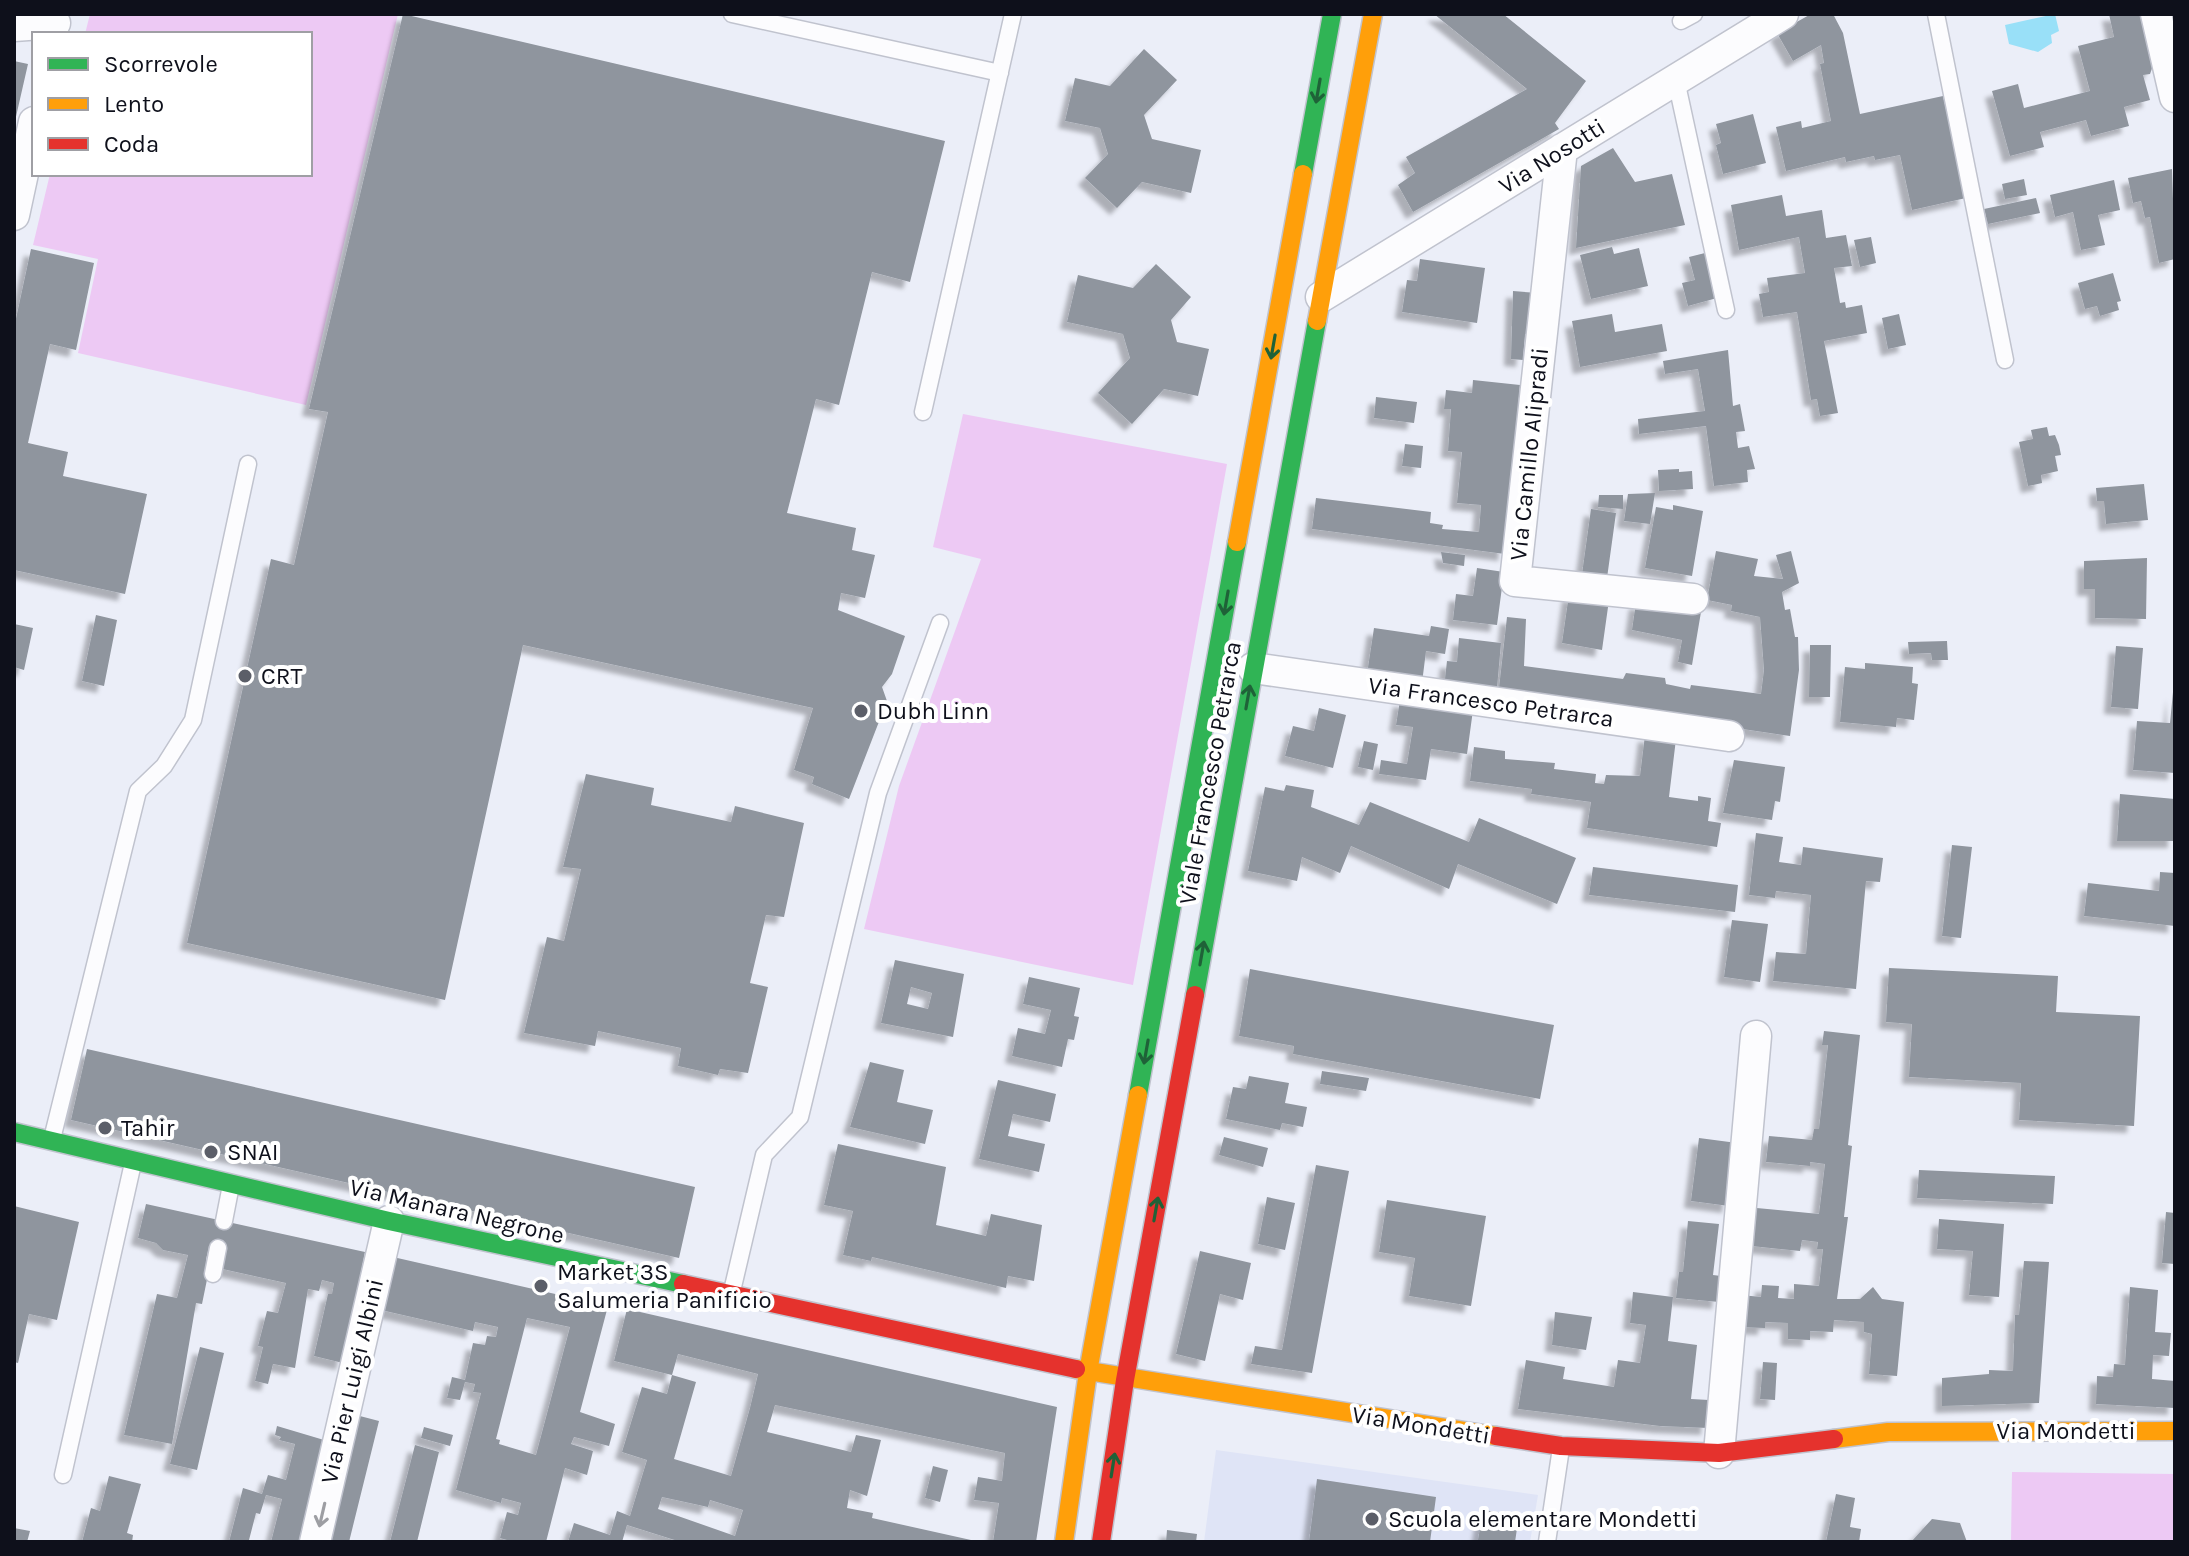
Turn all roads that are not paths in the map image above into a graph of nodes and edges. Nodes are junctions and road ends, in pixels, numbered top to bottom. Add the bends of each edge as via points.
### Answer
1 (732, 14) edge
2 (1013, 14) edge
3 (1332, 14) edge
4 (1373, 14) edge
5 (1783, 14) edge
6 (1936, 14) edge
7 (2156, 14) edge
8 (55, 24) edge
9 (14, 26) edge
10 (1000, 73) junction
11 (1676, 80) junction
12 (2175, 97) edge
13 (32, 131) edge
14 (1562, 149) junction
15 (14, 215) edge
16 (1321, 297) junction
17 (1726, 310) dead end
18 (2005, 360) dead end
19 (923, 412) dead end
20 (248, 464) dead end
21 (1693, 599) dead end
22 (940, 623) dead end
23 (1253, 668) junction
24 (1729, 736) dead end
25 (1756, 1036) dead end
26 (14, 1132) edge
27 (51, 1141) junction
28 (133, 1161) junction
29 (231, 1184) junction
30 (224, 1221) dead end
31 (389, 1221) junction
32 (218, 1248) dead end
33 (213, 1274) dead end
34 (731, 1297) junction
35 (1088, 1372) junction
36 (1125, 1380) junction
37 (2175, 1431) edge
38 (1561, 1446) junction
39 (1719, 1453) junction
40 (63, 1475) dead end
41 (315, 1542) edge
42 (1064, 1542) edge
43 (1101, 1542) edge
44 (1547, 1542) edge

1 - 10 lane
2 - 10 lane
3 -> 35 main road, Viale Francesco Petrarca
4 - 16 main road, Viale Francesco Petrarca
5 - 11 street, Via Nosotti
6 - 18 lane
7 - 12 street
8 - 9 street
10 - 19 lane
11 - 14 street, Via Nosotti
11 - 17 lane
13 - 15 street
14 - 16 street, Via Nosotti
14 - 21 street, Via Camillo Alipradi via 1515,581
16 - 23 main road, Viale Francesco Petrarca
20 - 27 lane via 193,720 164,766 138,791
22 - 34 lane via 878,793 800,1117 764,1155
23 - 24 street, Via Francesco Petrarca
36 -> 23 main road, Viale Francesco Petrarca
25 - 39 street
26 - 27 main road, Via Manara Negrone
27 - 28 main road, Via Manara Negrone
28 - 29 main road, Via Manara Negrone
28 - 40 lane
29 - 30 lane
29 - 31 main road, Via Manara Negrone
31 - 34 main road, Via Manara Negrone
31 -> 41 street, Via Pier Luigi Albini
32 - 33 lane
34 - 35 main road, Via Manara Negrone
35 - 36 main road, Via Manara Negrone
35 - 42 main road, Viale Francesco Petrarca
36 - 38 main road, Via Mondetti
43 -> 36 main road, Viale Francesco Petrarca
37 - 39 main road, Via Mondetti via 1888,1432
38 - 39 main road, Via Mondetti
38 - 44 lane

